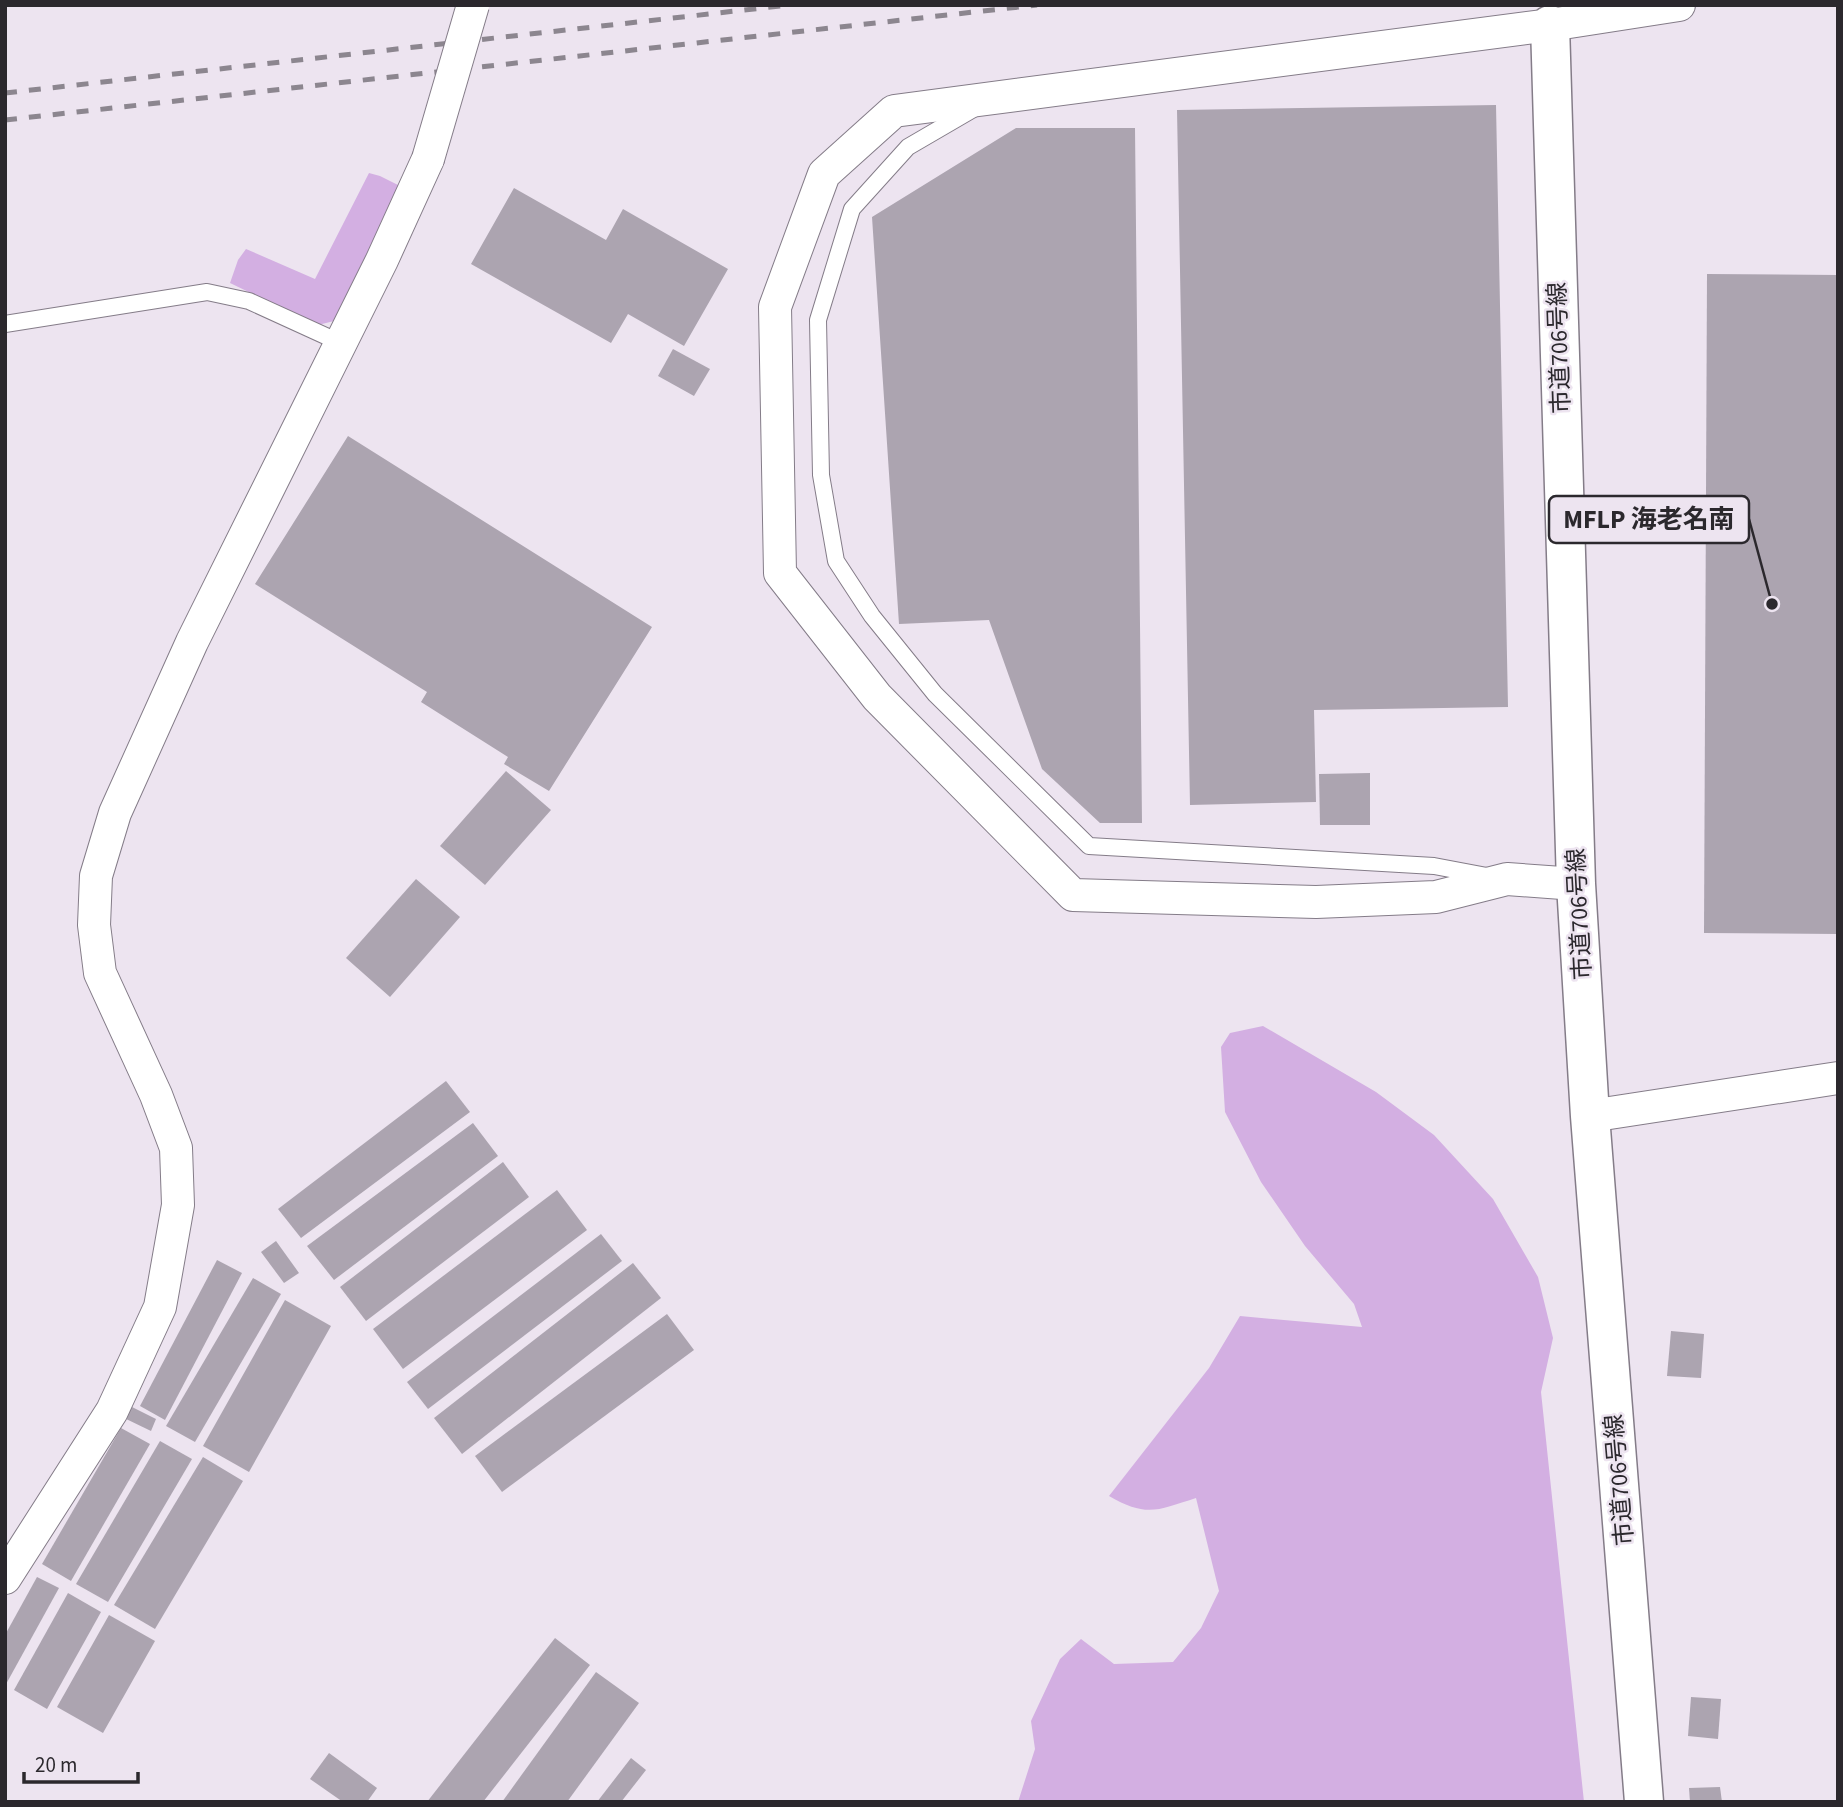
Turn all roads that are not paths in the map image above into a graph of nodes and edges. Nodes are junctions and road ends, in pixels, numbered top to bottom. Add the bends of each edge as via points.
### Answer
1 (473, 5) edge
2 (1679, 5) edge
3 (1550, 25) junction
4 (992, 98) junction
5 (5, 324) edge
6 (341, 343) junction
7 (1507, 879) junction
8 (1576, 884) junction
9 (1838, 1078) edge
10 (1590, 1116) junction
11 (5, 1578) edge
12 (1644, 1802) edge

1 - 6 street, bridge via 428,159
2 - 3 street
3 - 4 street
3 - 8 street, 市道706号線
4 - 7 lane via 908,147 852,209 818,320 821,475 836,561 865,605 935,694 1089,846 1434,866
4 - 7 street via 894,111 824,174 775,307 780,573 877,697 1073,895 1316,902 1436,897
5 - 6 lane via 206,292 249,302
6 - 11 street via 187,654 115,813 96,876 94,925 100,973 176,1148 178,1205 160,1307 112,1410
7 - 8 street
8 - 10 street, 市道706号線
9 - 10 street
10 - 12 street, 市道706号線

